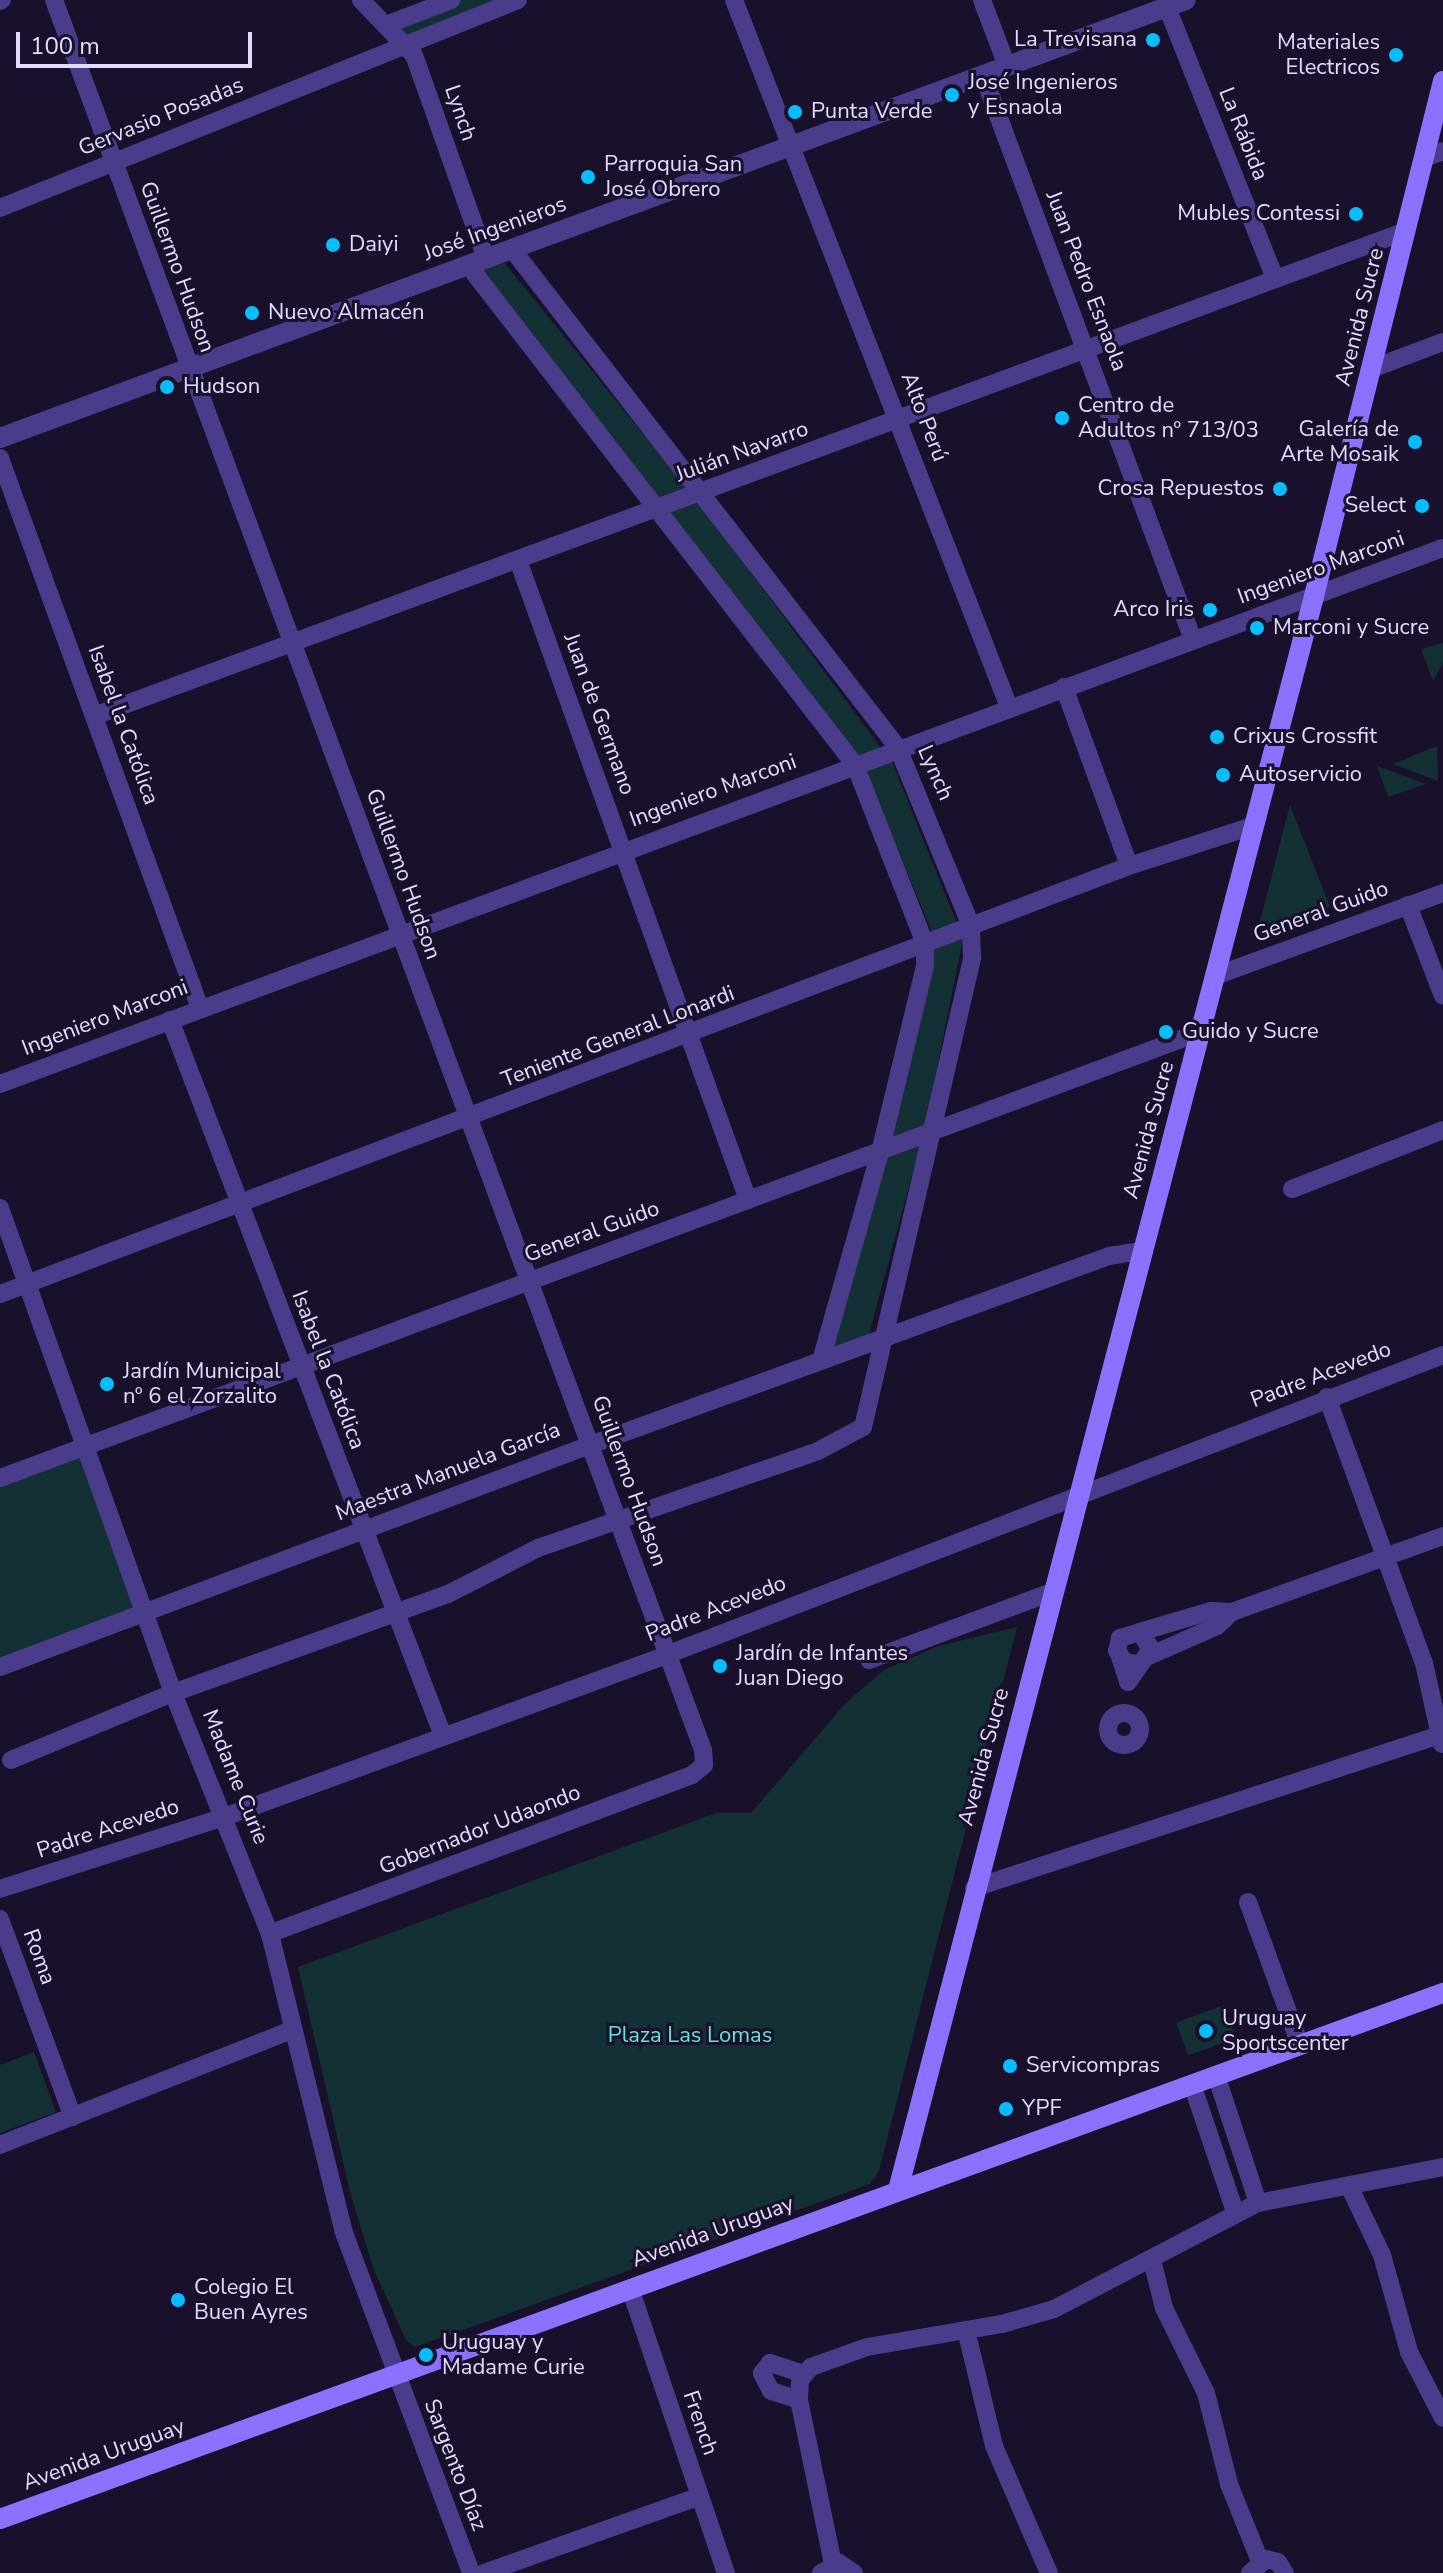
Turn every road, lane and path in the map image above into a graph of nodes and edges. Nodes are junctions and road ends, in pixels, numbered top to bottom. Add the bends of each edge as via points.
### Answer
1 (54, 0) edge
2 (361, 0) edge
3 (451, 0) edge
4 (734, 0) edge
5 (982, 0) edge
6 (513, 1) edge
7 (1177, 4) edge
8 (386, 25) junction
9 (408, 46) junction
10 (1007, 66) junction
11 (983, 75) junction
12 (1443, 81) edge
13 (794, 145) junction
14 (1433, 154) edge
15 (112, 163) junction
16 (0, 208) edge
17 (1406, 231) junction
18 (512, 249) junction
19 (477, 261) junction
20 (1275, 278) junction
21 (1443, 342) edge
22 (1087, 350) junction
23 (189, 367) junction
24 (1371, 369) junction
25 (900, 419) junction
26 (0, 438) edge
27 (0, 458) edge
28 (702, 493) junction
29 (657, 510) junction
30 (1443, 548) edge
31 (518, 560) junction
32 (1314, 596) junction
33 (1193, 640) junction
34 (292, 643) junction
35 (1064, 687) junction
36 (1009, 707) junction
37 (94, 716) junction
38 (898, 748) junction
39 (855, 765) junction
40 (1253, 826) junction
41 (623, 850) junction
42 (1129, 866) junction
43 (1443, 893) edge
44 (1408, 905) junction
45 (971, 926) junction
46 (400, 933) junction
47 (925, 944) junction
48 (1215, 976) junction
49 (1443, 996) edge
50 (200, 1008) junction
51 (170, 1020) junction
52 (1200, 1032) junction
53 (689, 1037) junction
54 (0, 1084) edge
55 (469, 1119) junction
56 (1443, 1130) edge
57 (934, 1133) junction
58 (880, 1152) junction
59 (1292, 1189) dead end
60 (748, 1200) junction
61 (240, 1205) junction
62 (0, 1208) edge
63 (1142, 1251) junction
64 (529, 1281) junction
65 (27, 1284) junction
66 (0, 1294) edge
67 (884, 1338) junction
68 (1443, 1355) edge
69 (821, 1361) junction
70 (300, 1366) junction
71 (1327, 1397) junction
72 (590, 1445) junction
73 (85, 1446) junction
74 (0, 1478) edge
75 (1078, 1494) junction
76 (618, 1519) junction
77 (362, 1531) junction
78 (1443, 1536) edge
79 (1386, 1557) junction
80 (1052, 1592) junction
81 (393, 1612) junction
82 (1232, 1612) junction
83 (145, 1613) junction
84 (1140, 1632) junction
85 (669, 1654) junction
86 (1120, 1657) junction
87 (869, 1660) dead end
88 (1144, 1660) junction
89 (0, 1667) edge
90 (173, 1693) junction
91 (443, 1736) junction
92 (1442, 1739) edge
93 (11, 1760) dead end
94 (704, 1765) joint
95 (227, 1816) junction
96 (974, 1888) junction
97 (0, 1889) edge
98 (1248, 1902) dead end
99 (0, 1919) edge
100 (270, 1934) junction
101 (1443, 1993) edge
102 (290, 2031) junction
103 (1300, 2045) junction
104 (1216, 2075) junction
105 (1192, 2084) junction
106 (73, 2117) junction
107 (0, 2145) edge
108 (1443, 2167) edge
109 (1350, 2188) junction
110 (898, 2190) junction
111 (1258, 2203) junction
112 (1235, 2212) junction
113 (1152, 2260) junction
114 (630, 2288) junction
115 (966, 2330) junction
116 (395, 2374) junction
117 (804, 2374) junction
118 (799, 2400) junction
119 (1443, 2418) edge
120 (700, 2496) junction
121 (0, 2519) edge
122 (1255, 2567) edge
123 (827, 2568) edge
124 (471, 2573) edge
125 (484, 2573) edge
126 (726, 2573) edge
127 (854, 2573) edge
128 (1049, 2573) edge
129 (1285, 2573) edge

1 - 15 street, Guillermo Hudson
2 - 8 street, Lynch
3 - 8 street
4 - 13 street, Alto Perú
5 - 10 street
6 - 9 street, Gervasio Posadas
7 - 10 street, José Ingenieros
7 - 20 street, La Rábida
8 - 9 street, Lynch
9 - 15 street, Gervasio Posadas
9 - 19 street, Lynch
10 - 11 street, José Ingenieros
11 - 13 street, José Ingenieros
11 - 22 street, Juan Pedro Esnaola
12 - 14 main road, Avenida Sucre
13 - 18 street, José Ingenieros
13 - 25 street, Alto Perú
14 - 17 main road, Avenida Sucre
15 - 16 street, Gervasio Posadas
15 - 23 street, Guillermo Hudson
17 - 20 street, Julián Navarro
17 - 24 main road, Avenida Sucre
18 - 19 street, José Ingenieros
18 - 28 street, Lynch
19 - 23 street, José Ingenieros
19 - 29 street, Lynch
20 - 22 street, Julián Navarro
21 - 24 street
22 - 25 street, Julián Navarro
22 - 33 street, Juan Pedro Esnaola
23 - 26 street, José Ingenieros
23 - 34 street, Guillermo Hudson
24 - 32 main road, Avenida Sucre
25 - 28 street, Julián Navarro
25 - 36 street, Alto Perú
27 - 37 street, Isabel la Católica
28 - 29 street, Julián Navarro
28 - 38 street, Lynch
29 - 31 street, Julián Navarro
29 - 39 street, Lynch
30 - 32 street, Ingeniero Marconi
31 - 34 street, Julián Navarro
31 - 41 street, Juan de Germano
32 - 33 street, Ingeniero Marconi
32 - 40 main road, Avenida Sucre
33 - 35 street, Ingeniero Marconi
34 - 37 street, Julián Navarro
34 - 46 street, Guillermo Hudson
35 - 36 street, Ingeniero Marconi
35 - 42 street
36 - 38 street, Ingeniero Marconi
37 - 50 street, Isabel la Católica
38 - 39 street, Ingeniero Marconi
38 - 45 street, Lynch
39 - 41 street, Ingeniero Marconi
39 - 47 street, Lynch
40 - 42 street, Teniente General Lonardi
40 - 48 main road, Avenida Sucre
41 - 46 street, Ingeniero Marconi
41 - 53 street, Juan de Germano
42 - 45 street, Teniente General Lonardi
43 - 44 street, General Guido
44 - 48 street, General Guido
44 - 49 street
45 - 47 street, Teniente General Lonardi
45 - 57 street, Lynch via 972,957
46 - 50 street, Ingeniero Marconi
46 - 55 street, Guillermo Hudson
47 - 53 street, Teniente General Lonardi
47 - 58 street, Lynch via 925,966
48 - 52 main road, Avenida Sucre
50 - 51 street, Ingeniero Marconi
51 - 54 street, Ingeniero Marconi
51 - 61 street, Isabel la Católica
52 - 57 street, General Guido
52 - 63 main road, Avenida Sucre
53 - 55 street, Teniente General Lonardi
53 - 60 street, Juan de Germano
55 - 61 street, Teniente General Lonardi
55 - 64 street, Guillermo Hudson
56 - 59 street
57 - 58 street, General Guido
57 - 67 street, Lynch
58 - 60 street, General Guido
58 - 69 street, Lynch
60 - 64 street, General Guido
61 - 65 street, Teniente General Lonardi
61 - 70 street, Isabel la Católica
62 - 65 street, Madame Curie
63 - 67 street, Maestra Manuela García via 1109,1256
63 - 75 main road, Avenida Sucre
64 - 70 street, General Guido
64 - 72 street, Guillermo Hudson
65 - 66 street, Teniente General Lonardi
65 - 73 street, Madame Curie
67 - 69 street, Maestra Manuela García
67 - 76 street, Lynch via 863,1427 818,1451
68 - 71 street, Padre Acevedo
69 - 72 street, Maestra Manuela García
70 - 73 street, General Guido
70 - 77 street, Isabel la Católica
71 - 75 street, Padre Acevedo
71 - 79 street
72 - 76 street, Guillermo Hudson
72 - 77 street, Maestra Manuela García
73 - 74 street, General Guido
73 - 83 street, Madame Curie
75 - 80 main road, Avenida Sucre
75 - 85 street, Padre Acevedo
76 - 81 street via 538,1548 448,1594
76 - 85 street, Guillermo Hudson
77 - 81 street, Isabel la Católica
77 - 83 street, Maestra Manuela García
78 - 79 street
79 - 82 street
79 - 92 street via 1424,1663
80 - 87 street
80 - 96 main road, Avenida Sucre
81 - 90 street
81 - 91 street, Isabel la Católica
82 - 84 street via 1211,1611
82 - 88 street via 1217,1626
83 - 89 street, Maestra Manuela García
83 - 90 street, Madame Curie
84 - 86 street via 1120,1638
84 - 88 street via 1149,1642
85 - 91 street, Padre Acevedo
85 - 94 street, Guillermo Hudson
86 - 88 street
86 - 88 street via 1127,1702
90 - 93 street
90 - 95 street, Madame Curie
91 - 95 street, Padre Acevedo
92 - 96 street
94 - 100 street, Gobernador Udaondo via 692,1775
95 - 97 street, Padre Acevedo
95 - 100 street, Madame Curie
96 - 110 main road, Avenida Sucre
98 - 103 street
99 - 106 street, Roma
100 - 102 street, Madame Curie
101 - 103 main road, Avenida Uruguay
102 - 106 street
102 - 116 street, Madame Curie via 343,2230
103 - 104 main road, Avenida Uruguay
104 - 105 main road, Avenida Uruguay
104 - 111 street
105 - 110 main road, Avenida Uruguay
105 - 112 street
106 - 107 street
108 - 109 street
109 - 111 street
109 - 119 street via 1382,2255 1409,2352
110 - 114 main road, Avenida Uruguay
111 - 112 street
112 - 113 street
113 - 115 street via 1054,2309
113 - 122 street via 1164,2308 1206,2393
114 - 116 main road, Avenida Uruguay
114 - 120 street, French
115 - 117 street via 867,2347
115 - 128 street via 990,2436
116 - 121 main road, Avenida Uruguay
116 - 124 street, Sargento Díaz
117 - 118 street
117 - 118 street via 770,2363 762,2373 771,2391
118 - 123 street
120 - 125 street
120 - 126 street, French
122 - 129 street via 1278,2562
123 - 127 street via 845,2564

